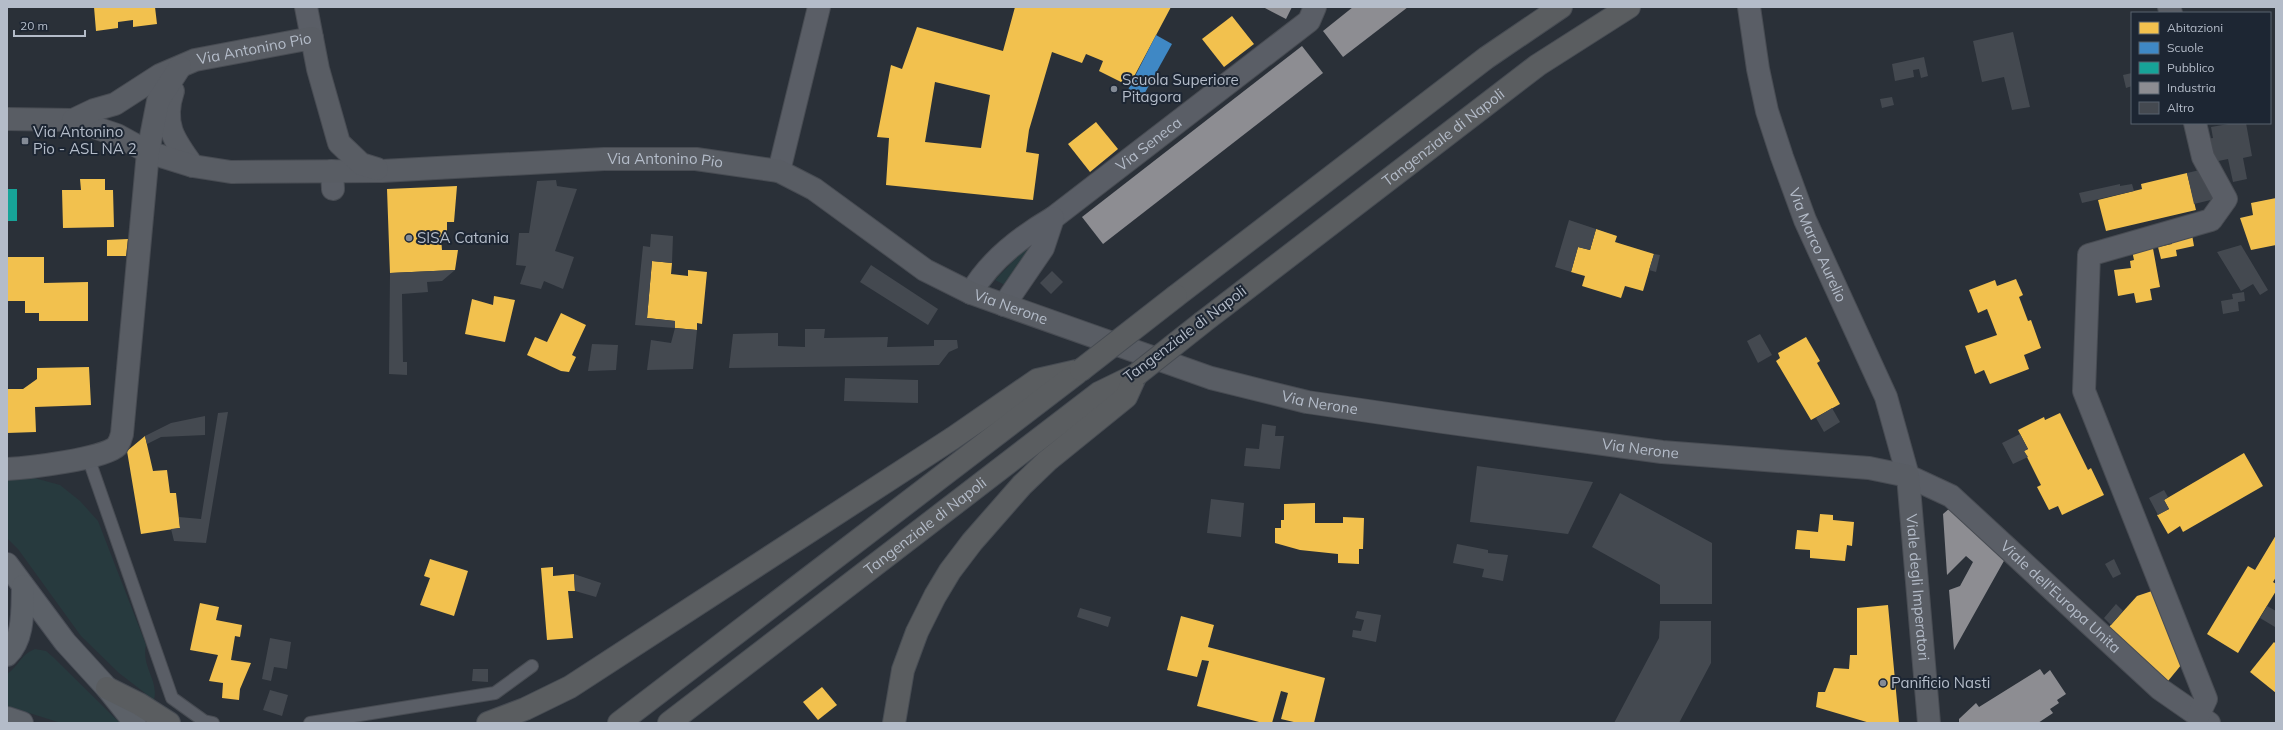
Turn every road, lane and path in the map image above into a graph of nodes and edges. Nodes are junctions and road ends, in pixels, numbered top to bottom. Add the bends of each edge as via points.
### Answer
1 (306, 7) edge
2 (819, 7) edge
3 (1327, 7) edge
4 (1560, 7) edge
5 (1629, 7) edge
6 (1748, 7) edge
7 (1312, 14) edge
8 (312, 38) junction
9 (180, 67) junction
10 (7, 119) edge
11 (73, 120) junction
12 (2196, 124) edge
13 (333, 127) junction
14 (148, 152) junction
15 (193, 166) junction
16 (382, 170) junction
17 (299, 171) junction
18 (779, 171) junction
19 (1053, 218) junction
20 (971, 293) junction
21 (1004, 305) junction
22 (1081, 370) junction
23 (1136, 375) junction
24 (88, 457) junction
25 (7, 470) edge
26 (1908, 476) junction
27 (7, 564) edge
28 (23, 586) junction
29 (7, 655) edge
30 (532, 666) dead end
31 (107, 688) junction
32 (7, 718) edge
33 (2204, 719) edge
34 (22, 723) edge
35 (135, 723) edge
36 (169, 723) edge
37 (213, 723) edge
38 (310, 723) edge
39 (488, 723) edge
40 (619, 723) edge
41 (669, 723) edge
42 (894, 723) edge
43 (1929, 723) edge

1 - 8 street
2 - 18 street
3 - 7 lane
4 - 22 highway, Tangenziale di Napoli, bridge via 1486,58
5 - 23 highway, Tangenziale di Napoli, bridge via 1538,65
6 - 26 street, Via Marco Aurelio via 1758,69 1782,157 1811,234 1886,396
7 - 19 street, Via Seneca
8 - 9 street, Via Antonino Pio via 195,60
8 - 13 street, Via Antonino Pio
9 - 11 street, Via Antonino Pio via 160,75 115,104
9 - 14 street via 158,101
9 - 15 street, Via Antonino Pio via 168,116 174,140
10 - 11 street, Via Antonino Pio
11 - 14 street, Via Antonino Pio via 116,135
12 - 33 street via 2203,157 2226,199 2211,220 2089,255 2084,391 2206,699
13 - 16 street, Via Antonino Pio via 339,143 351,156 361,164
13 - 17 street, Via Antonino Pio via 333,144 329,156 319,165
14 - 15 street, Via Antonino Pio
14 - 24 street via 122,434 117,446
15 - 17 street, Via Antonino Pio via 231,172
16 - 17 street, Via Antonino Pio via 332,180
16 - 18 street, Via Antonino Pio via 619,159 696,160
18 - 20 street, Via Nerone via 814,189 925,270
19 - 20 street, Via Seneca via 1030,231 980,276
19 - 21 street via 1042,248
20 - 21 street, Via Nerone
21 - 26 street, Via Nerone via 1211,378 1307,402 1662,452 1869,468
22 - 39 highway via 1036,380 953,438 570,687 525,709
22 - 40 highway, Tangenziale di Napoli
23 - 41 highway, Tangenziale di Napoli via 1099,393
23 - 42 highway via 1126,397 1047,461 1022,485 950,571 917,632 903,670
24 - 25 street
24 - 37 lane via 172,698 204,721
26 - 33 street, Viale dell'Europa Unita via 1951,496 2160,689
26 - 43 street, Viale degli Imperatori
27 - 28 main road
28 - 29 main road via 22,619 12,650
28 - 31 main road via 65,642
30 - 38 lane via 495,693
31 - 35 main road
31 - 36 highway
32 - 34 main road

